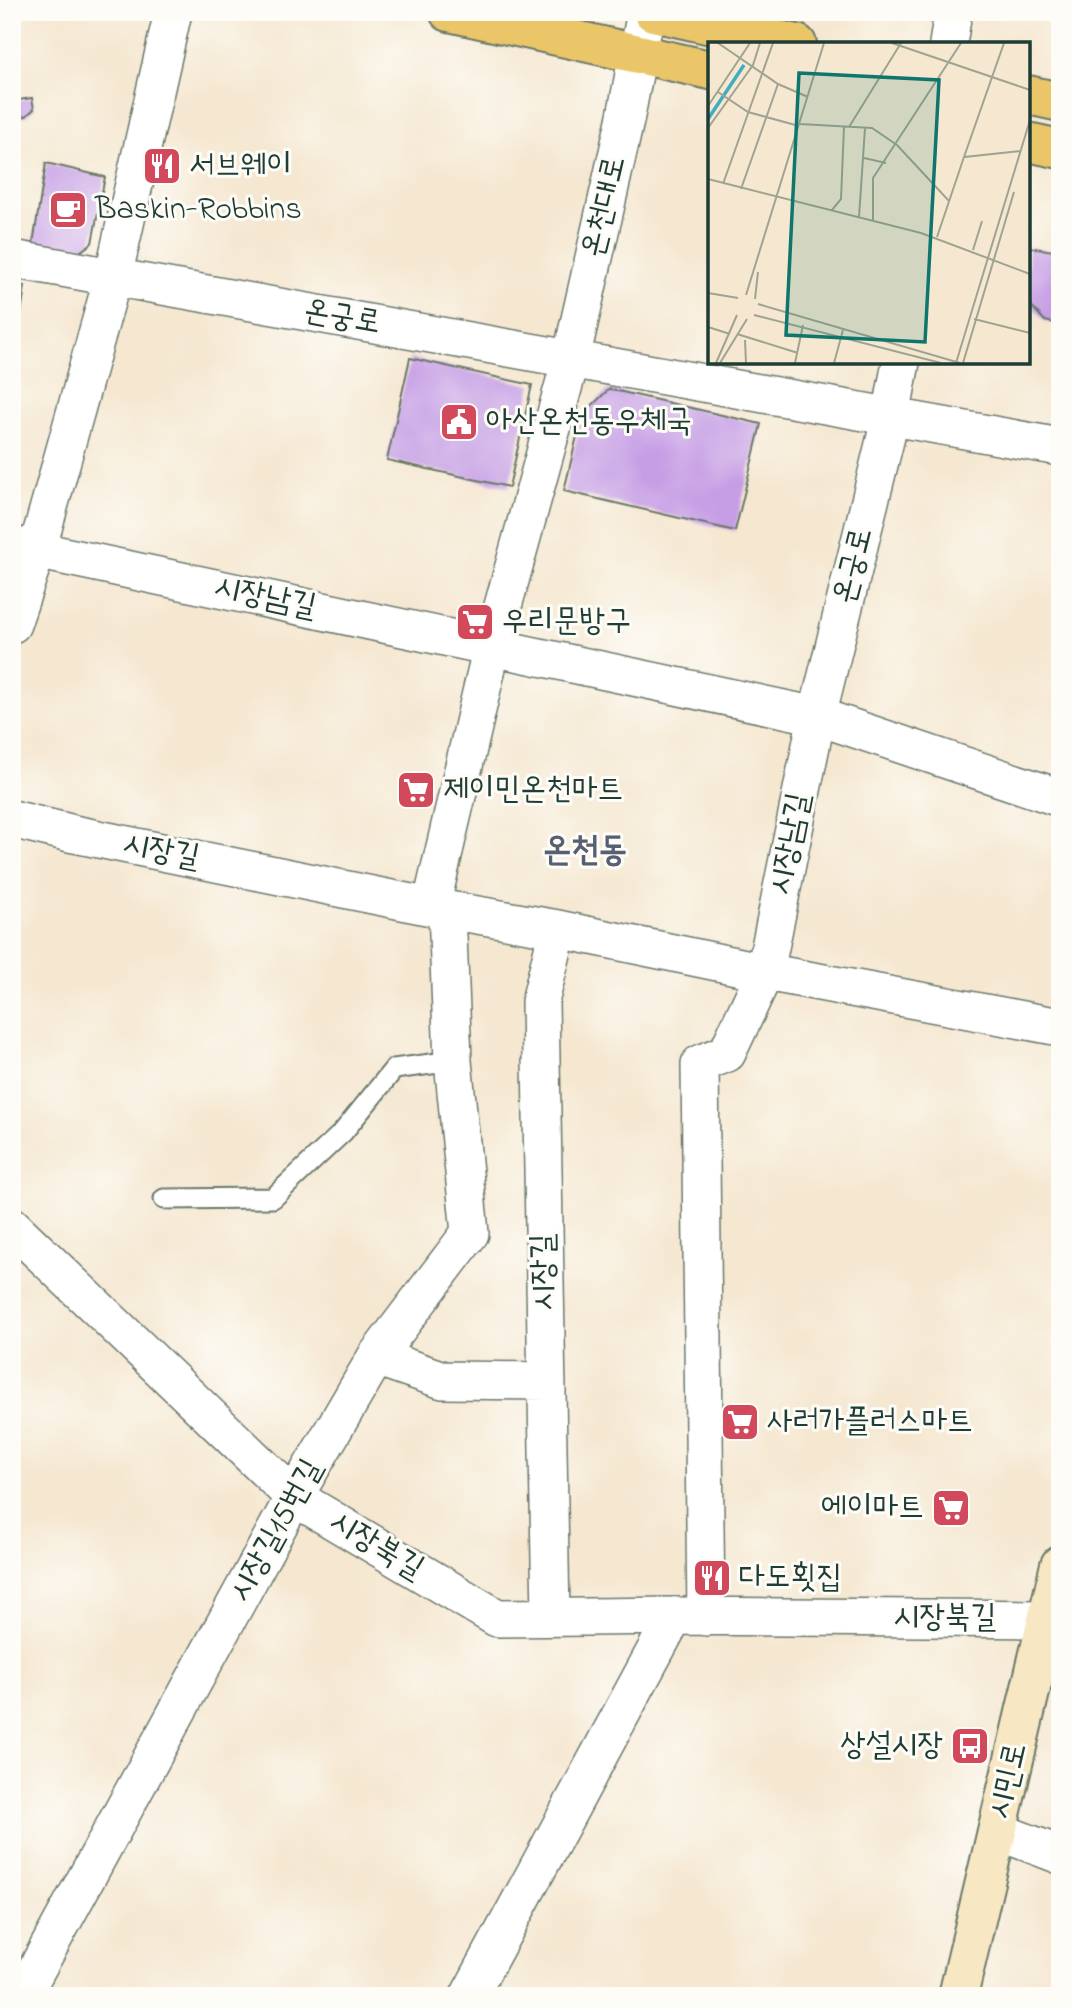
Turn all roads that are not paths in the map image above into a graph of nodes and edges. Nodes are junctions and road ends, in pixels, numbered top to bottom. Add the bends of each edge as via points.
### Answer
1 (173, 12) edge
2 (449, 12) edge
3 (646, 12) edge
4 (653, 12) edge
5 (953, 12) edge
6 (788, 42) edge
7 (948, 42) edge
8 (638, 54) junction
9 (708, 70) edge
10 (1030, 95) edge
11 (1060, 102) edge
12 (1030, 142) edge
13 (1060, 149) edge
14 (12, 259) edge
15 (113, 277) junction
16 (571, 359) junction
17 (901, 364) edge
18 (891, 416) junction
19 (1060, 446) edge
20 (25, 547) edge
21 (12, 624) edge
22 (492, 646) junction
23 (817, 716) junction
24 (1060, 799) edge
25 (12, 819) edge
26 (439, 908) junction
27 (558, 929) junction
28 (765, 972) junction
29 (1060, 1027) edge
30 (453, 1060) junction
31 (164, 1199) dead end
32 (12, 1226) edge
33 (376, 1357) junction
34 (547, 1381) junction
35 (294, 1497) junction
36 (1055, 1597) edge
37 (690, 1616) junction
38 (551, 1617) junction
39 (997, 1831) junction
40 (1060, 1855) edge
41 (22, 1996) edge
42 (469, 1996) edge
43 (958, 1996) edge

1 - 15 street
2 - 8 main road
3 - 8 street, 온천대로
4 - 6 main road
5 - 7 street
8 - 9 main road
8 - 16 street, 온천대로
10 - 11 main road
12 - 13 main road
14 - 15 street, 온궁로
15 - 16 street, 온궁로
15 - 20 street
16 - 18 street, 온궁로
16 - 22 street
17 - 18 street
18 - 19 street, 온궁로
18 - 23 street, 온궁로
20 - 21 street
20 - 22 street, 시장남길
22 - 23 street, 시장남길
22 - 26 street
23 - 24 street, 시장남길
23 - 28 street, 시장남길
25 - 26 street, 시장길
26 - 27 street, 시장길
26 - 30 street, 시장길15번길
27 - 28 street, 시장길
27 - 34 street, 시장길 via 540,1002
28 - 29 street, 시장길
28 - 37 street via 727,1053 700,1063
30 - 31 lane via 394,1069 343,1132 273,1198
30 - 33 street, 시장길15번길 via 470,1233
32 - 35 street, 시장북길
33 - 34 street via 443,1380
33 - 35 street, 시장길15번길
34 - 38 street, 시장길
35 - 38 street, 시장북길 via 497,1618
35 - 41 street, 시장길15번길
36 - 37 street, 시장북길
36 - 39 main road, 시민로
37 - 38 street, 시장북길
37 - 42 street
39 - 40 street
39 - 43 main road, 시민로

